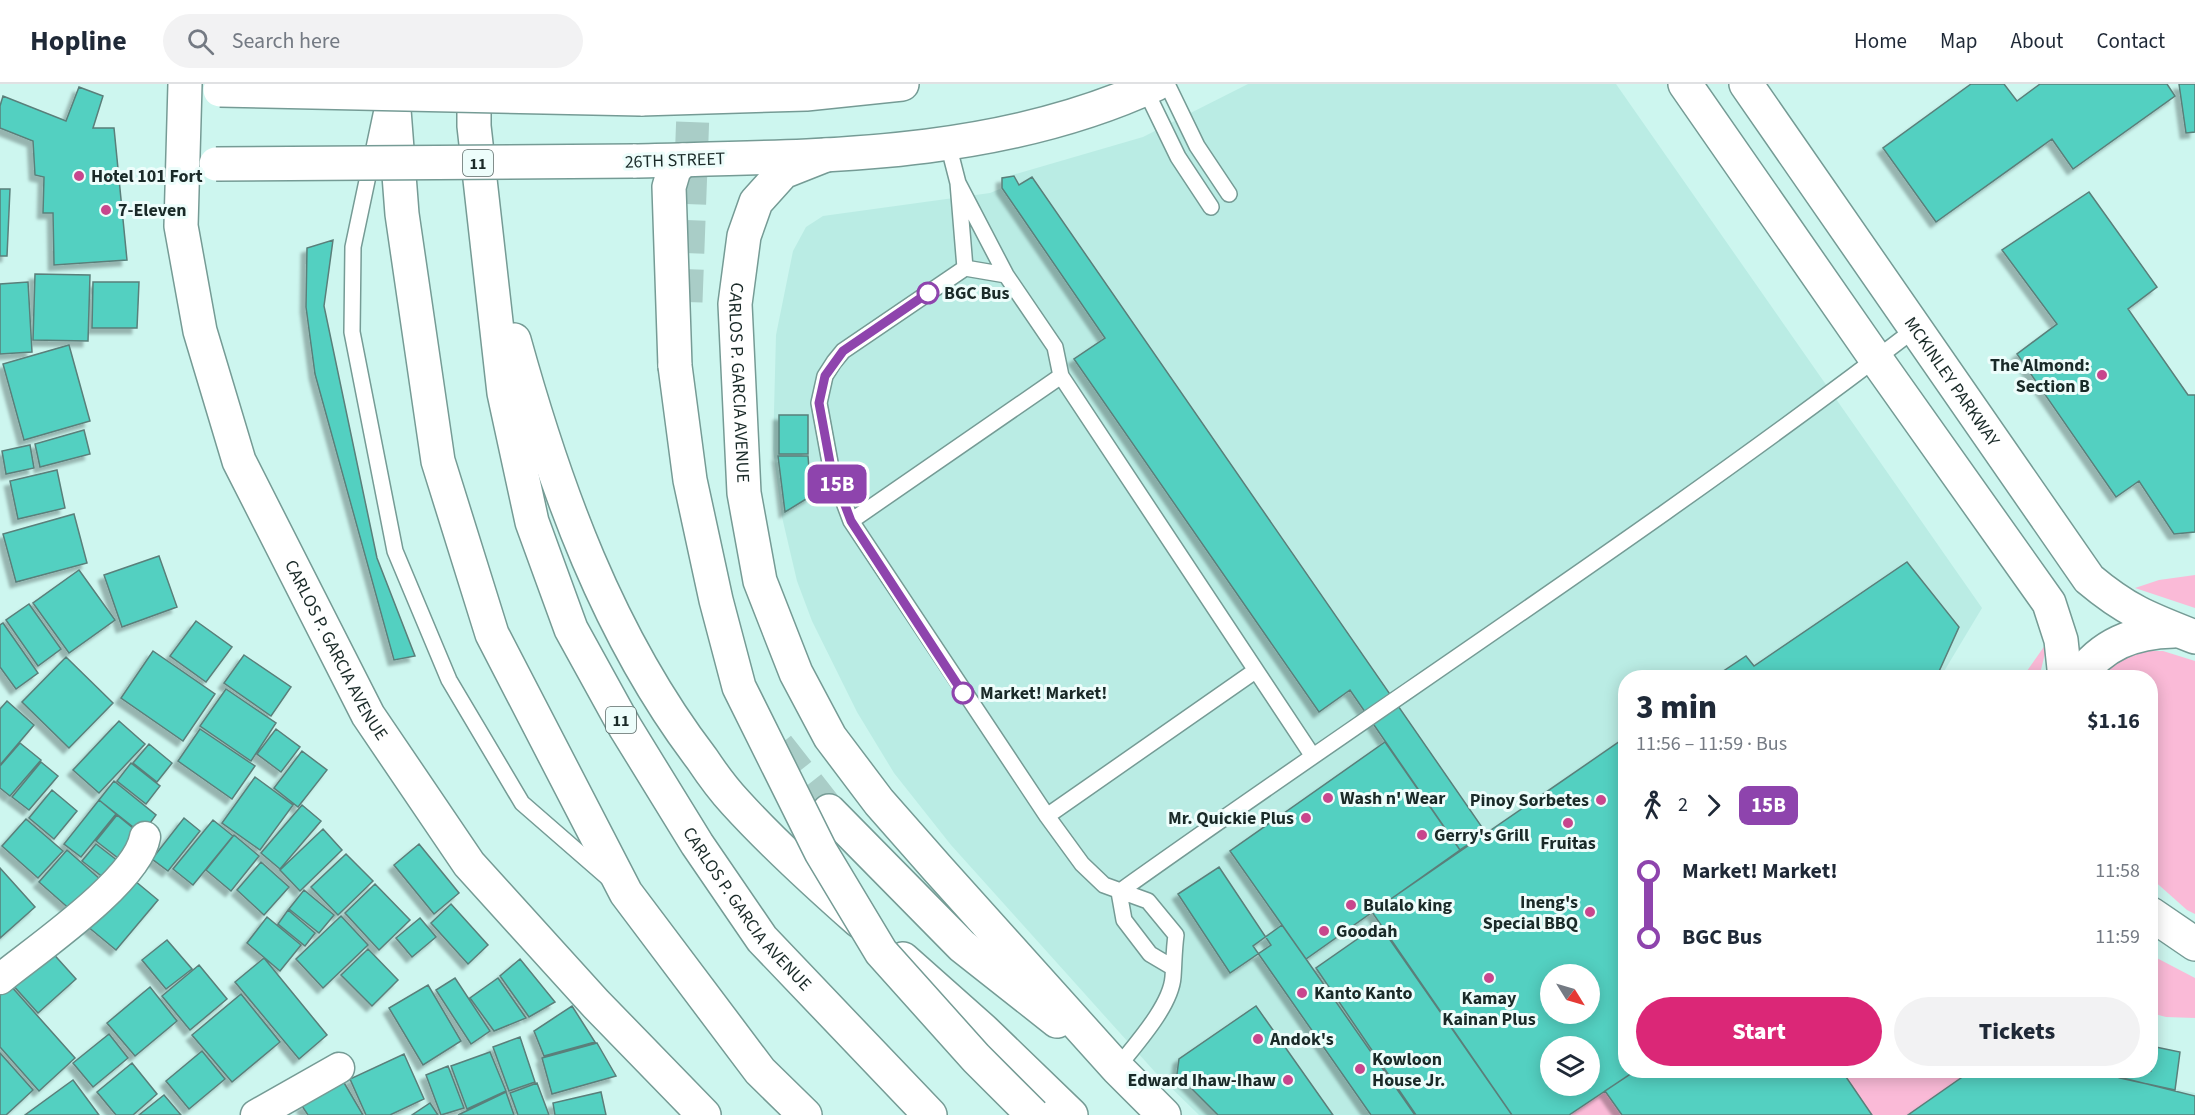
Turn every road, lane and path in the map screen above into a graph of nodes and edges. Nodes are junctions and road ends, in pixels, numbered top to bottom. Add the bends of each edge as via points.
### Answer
1 (387, 84) edge
2 (392, 84) edge
3 (474, 84) edge
4 (902, 84) edge
5 (1685, 84) edge
6 (1746, 84) edge
7 (185, 86) edge
8 (1156, 86) edge
9 (763, 89) edge
10 (948, 144) junction
11 (826, 155) junction
12 (683, 160) junction
13 (184, 162) junction
14 (958, 183) junction
15 (1229, 194) dead end
16 (1211, 207) dead end
17 (486, 241) junction
18 (965, 268) junction
19 (1006, 275) junction
20 (1915, 329) junction
21 (1876, 359) junction
22 (1060, 376) junction
23 (851, 521) junction
24 (2187, 634) edge
25 (2064, 670) edge
26 (2084, 670) edge
27 (1255, 671) junction
28 (1312, 755) junction
29 (829, 811) tunnel mouth
30 (1047, 816) junction
31 (145, 837) dead end
32 (1119, 892) junction
33 (626, 893) junction
34 (2158, 919) edge
35 (2195, 944) edge
36 (1172, 967) junction
37 (0, 979) edge
38 (339, 1068) dead end
39 (1118, 1068) junction
40 (256, 1115) edge
41 (704, 1115) edge
42 (805, 1115) edge
43 (930, 1115) edge
44 (1033, 1115) edge
45 (1071, 1115) edge
46 (1164, 1115) edge

1 - 33 lane via 353,247 352,332 395,551 449,680 522,804
2 - 33 main road via 402,214 438,461 492,634
3 - 17 main road, CARLOS P. GARCIA AVENUE / 11 via 474,126
4 - 9 main road via 807,94
5 - 21 main road
6 - 20 main road, MCKINLEY PARKWAY
7 - 9 main road, bridge via 640,99
7 - 13 main road, CARLOS P. GARCIA AVENUE
8 - 10 main road, 26TH STREET via 1038,125
8 - 15 lane
8 - 16 lane via 1178,157
10 - 11 main road, 26TH STREET
10 - 14 lane
11 - 12 main road, 26TH STREET
11 - 39 main road, CARLOS P. GARCIA AVENUE via 783,172 756,202 744,236 735,304 744,493 760,581 796,673 830,738 879,802
12 - 13 main road, 26TH STREET, bridge
12 - 44 main road, bridge via 674,170 669,186 675,366 690,480 739,687 821,852 881,952
13 - 41 main road, CARLOS P. GARCIA AVENUE via 181,226 200,331 238,461 368,715 470,864 596,1004
14 - 18 lane
14 - 19 lane
17 - 43 main road, CARLOS P. GARCIA AVENUE / 11 via 504,393 532,522 571,629 697,844 762,939
17 - 45 main road via 527,386 572,521 621,635 670,718 733,801 797,866 984,1031
18 - 19 lane
18 - 23 lane via 843,351 825,376 819,403 831,468
19 - 22 lane via 1055,346
20 - 21 lane
20 - 24 main road, MCKINLEY PARKWAY via 2089,579 2145,619
21 - 25 main road via 2049,603 2061,640
21 - 28 lane via 1622,544
22 - 23 lane
22 - 27 lane
23 - 30 lane
24 - 26 main road via 2146,631 2116,642
27 - 28 lane
27 - 30 lane
28 - 32 lane
29 - 39 main road, CARLOS P. GARCIA AVENUE via 962,946
30 - 32 lane via 1082,864 1104,885
31 - 37 street via 135,859 96,904
32 - 36 lane via 1124,920 1150,954
32 - 36 lane via 1148,901 1176,935
33 - 42 main road via 760,1071
34 - 35 main road
36 - 39 lane via 1173,977 1163,1005
38 - 40 street
39 - 46 main road, CARLOS P. GARCIA AVENUE

